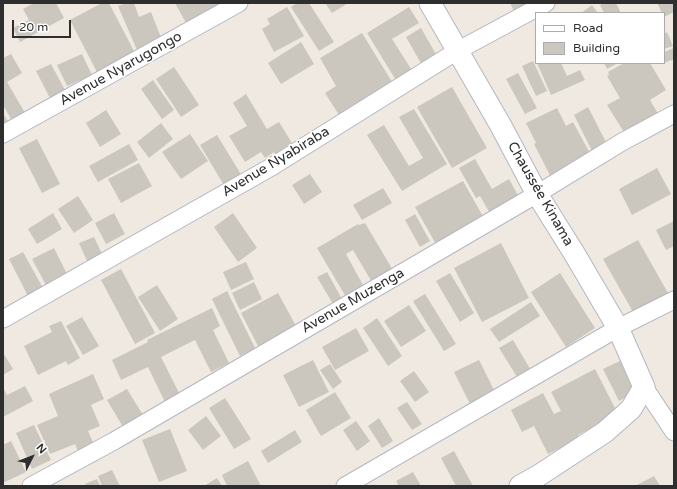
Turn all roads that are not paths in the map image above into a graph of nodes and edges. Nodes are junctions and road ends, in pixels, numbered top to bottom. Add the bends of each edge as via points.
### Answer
1 (239, 3) edge
2 (430, 3) edge
3 (546, 3) edge
4 (457, 52) junction
5 (674, 114) edge
6 (3, 134) edge
7 (537, 194) junction
8 (674, 300) edge
9 (3, 318) edge
10 (618, 328) junction
11 (644, 387) junction
12 (674, 432) edge
13 (31, 486) edge
14 (345, 486) edge
15 (520, 486) edge

1 - 6 street, Avenue Nyarugongo
2 - 4 street, Chaussée Kinama
3 - 4 street, Avenue Nyabiraba
4 - 7 street, Chaussée Kinama via 501,126
4 - 9 street, Avenue Nyabiraba via 273,166
5 - 7 street, Avenue Muzenga via 622,142
7 - 10 street, Chaussée Kinama
7 - 13 street, Avenue Muzenga via 114,442
8 - 10 street
10 - 11 street, Chaussée Kinama
10 - 14 street
11 - 12 street
11 - 15 street via 631,409 605,432

